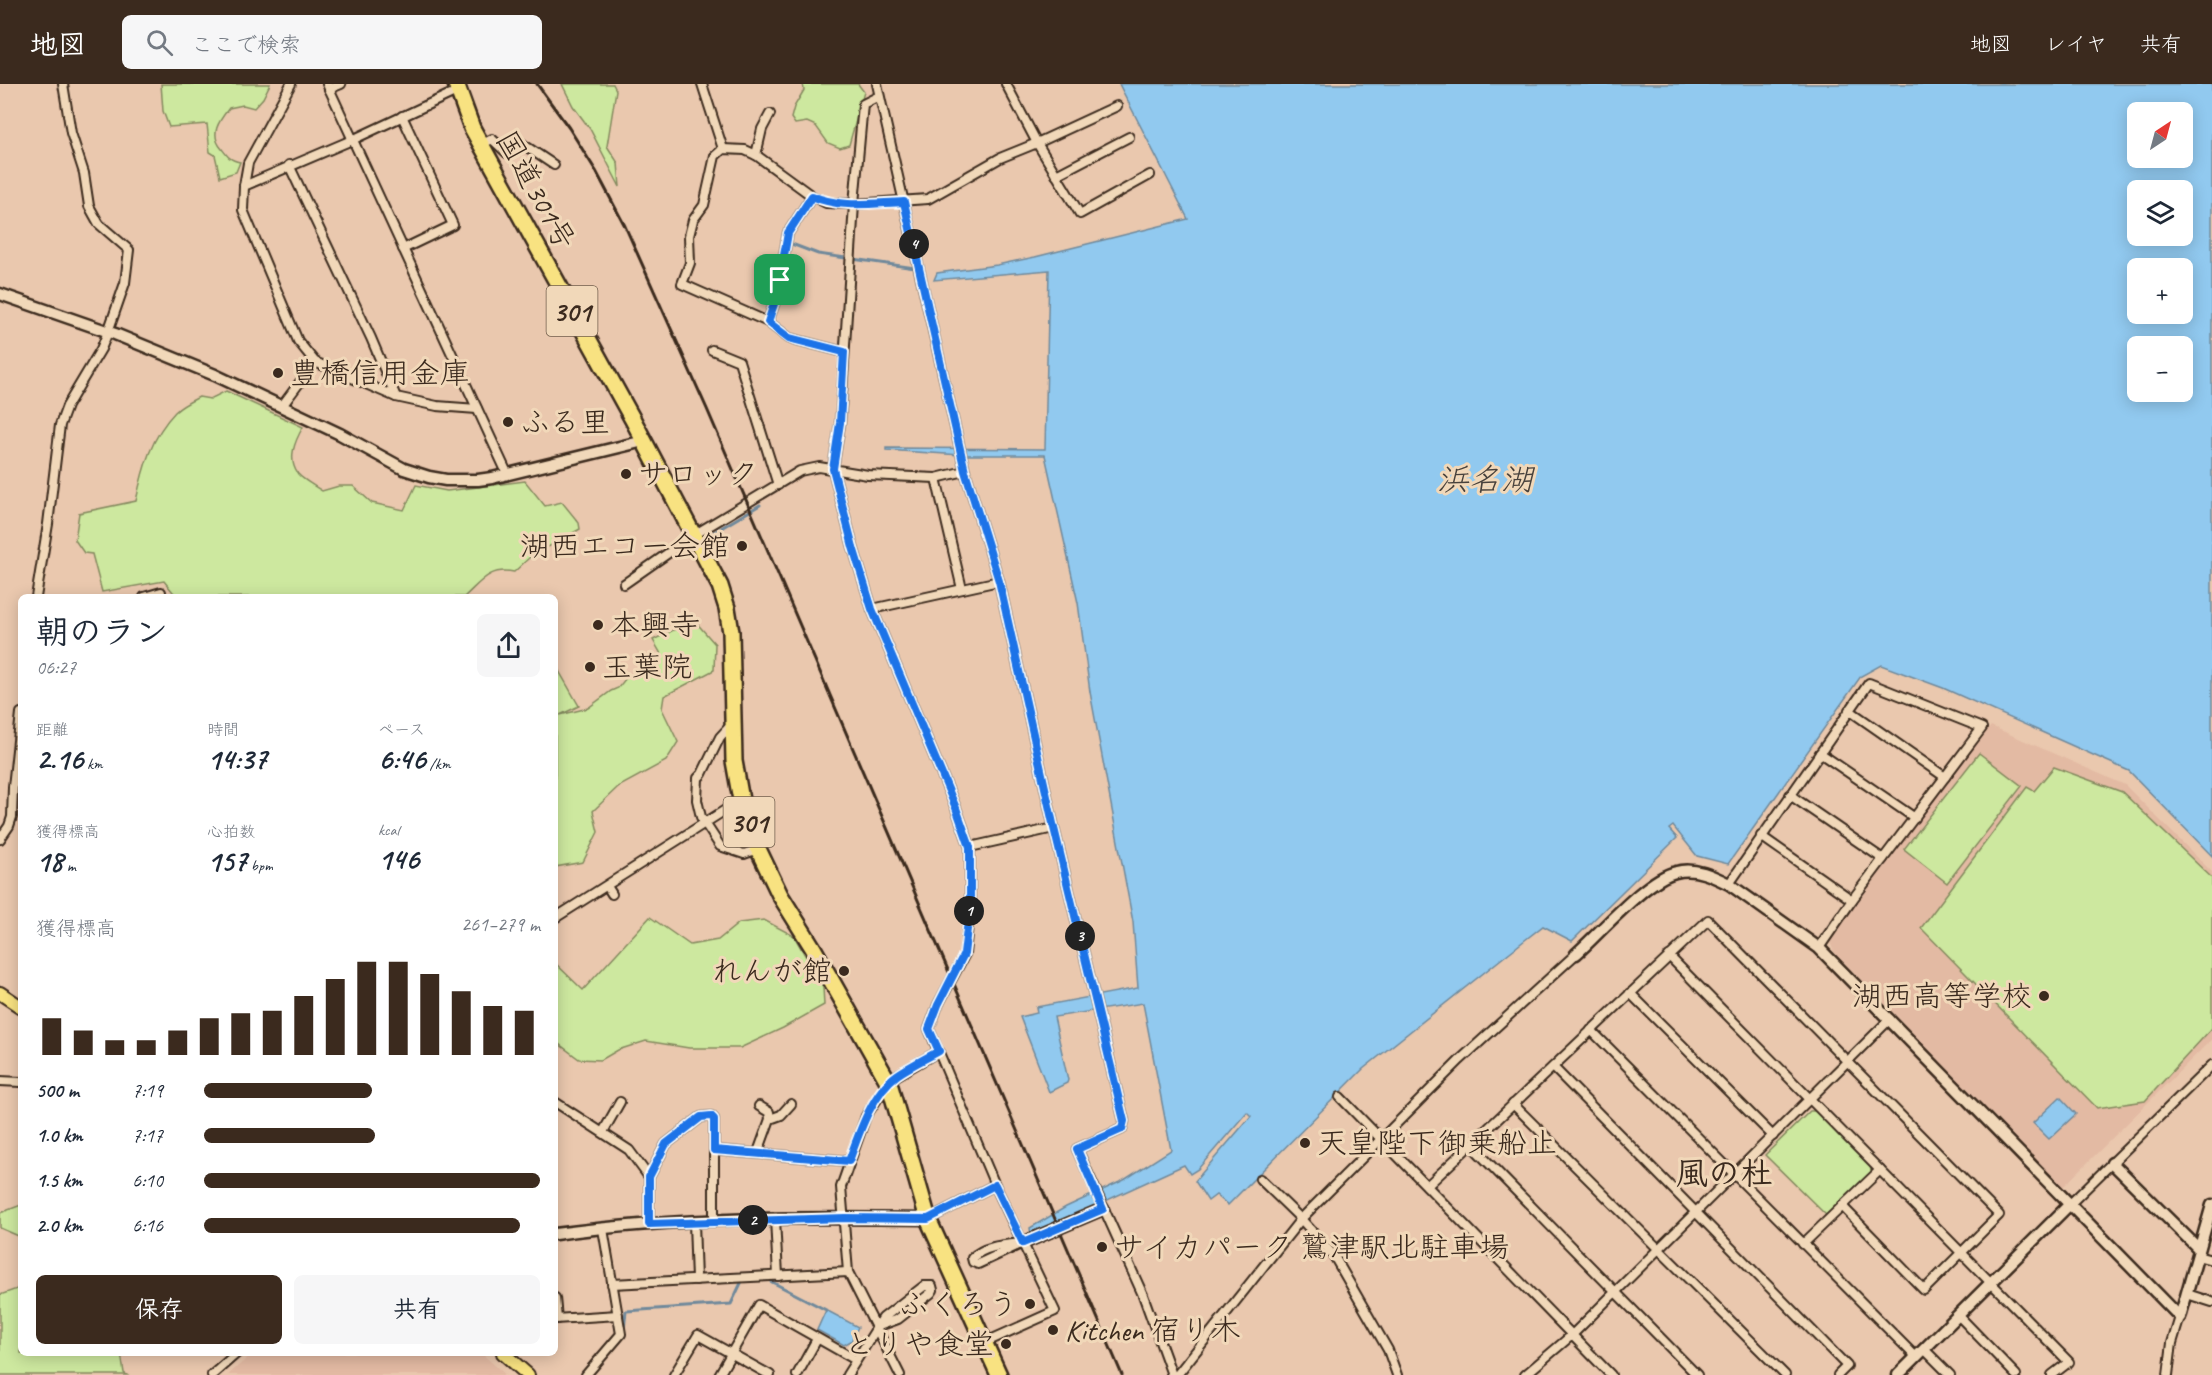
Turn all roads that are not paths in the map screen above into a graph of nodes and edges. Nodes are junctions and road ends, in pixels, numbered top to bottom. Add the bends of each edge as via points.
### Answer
1 (63, 84) edge
2 (291, 84) edge
3 (341, 84) edge
4 (702, 84) edge
5 (877, 84) edge
6 (1006, 84) edge
7 (328, 87) edge
8 (456, 87) edge
9 (879, 96) junction
10 (1117, 106) dead end
11 (770, 114) dead end
12 (402, 116) junction
13 (1129, 137) dead end
14 (352, 140) junction
15 (1037, 143) junction
16 (481, 145) junction
17 (723, 149) junction
18 (756, 154) junction
19 (289, 165) junction
20 (554, 165) dead end
21 (1056, 175) junction
22 (1150, 175) dead end
23 (244, 186) junction
24 (812, 196) junction
25 (904, 202) junction
26 (854, 204) junction
27 (403, 249) junction
28 (0, 294) edge
29 (768, 322) junction
30 (108, 332) junction
31 (712, 350) dead end
32 (844, 352) junction
33 (315, 362) junction
34 (396, 397) junction
35 (282, 406) junction
36 (477, 409) junction
37 (644, 441) junction
38 (833, 469) junction
39 (965, 471) junction
40 (507, 473) junction
41 (936, 478) junction
42 (778, 485) junction
43 (694, 535) junction
44 (999, 581) junction
45 (624, 584) dead end
46 (962, 589) junction
47 (161, 592) dead end
48 (36, 594) edge
49 (154, 594) edge
50 (872, 609) junction
51 (1849, 710) junction
52 (732, 724) junction
53 (18, 740) edge
54 (1820, 753) junction
55 (1945, 777) junction
56 (1790, 795) junction
57 (741, 800) junction
58 (18, 814) edge
59 (12, 817) junction
60 (1914, 818) junction
61 (705, 823) junction
62 (1054, 828) junction
63 (1761, 836) junction
64 (0, 839) edge
65 (970, 847) junction
66 (758, 849) junction
67 (1883, 859) junction
68 (1729, 884) junction
69 (607, 886) junction
70 (612, 894) dead end
71 (1852, 900) junction
72 (558, 916) edge
73 (1819, 948) junction
74 (1576, 954) joint
75 (1670, 956) junction
76 (0, 993) edge
77 (1630, 993) junction
78 (18, 1005) edge
79 (1890, 1019) junction
80 (1591, 1030) junction
81 (939, 1051) junction
82 (1848, 1061) junction
83 (2212, 1065) edge
84 (1553, 1066) junction
85 (0, 1081) edge
86 (18, 1082) edge
87 (889, 1083) junction
88 (1340, 1097) dead end
89 (1811, 1098) junction
90 (620, 1102) dead end
91 (558, 1104) edge
92 (791, 1104) dead end
93 (1514, 1104) junction
94 (759, 1106) dead end
95 (770, 1119) junction
96 (603, 1132) junction
97 (1773, 1136) junction
98 (1380, 1140) junction
99 (1471, 1145) junction
100 (714, 1150) junction
101 (758, 1152) junction
102 (849, 1161) junction
103 (2112, 1163) junction
104 (1880, 1170) junction
105 (1733, 1174) junction
106 (649, 1177) junction
107 (1260, 1179) dead end
108 (995, 1185) junction
109 (1427, 1186) junction
110 (2070, 1204) junction
111 (2212, 1205) edge
112 (1842, 1206) junction
113 (1103, 1209) junction
114 (1696, 1212) junction
115 (845, 1218) junction
116 (776, 1219) junction
117 (928, 1219) junction
118 (1301, 1219) junction
119 (714, 1221) junction
120 (694, 1222) junction
121 (649, 1224) junction
122 (603, 1229) junction
123 (558, 1234) edge
124 (1023, 1243) junction
125 (1803, 1244) junction
126 (1658, 1250) junction
127 (2198, 1252) junction
128 (1963, 1253) junction
129 (2212, 1260) edge
130 (848, 1272) junction
131 (778, 1276) junction
132 (696, 1280) junction
133 (1992, 1282) junction
134 (612, 1284) junction
135 (1615, 1292) junction
136 (2187, 1294) junction
137 (2212, 1302) edge
138 (618, 1315) junction
139 (1959, 1316) junction
140 (2181, 1317) junction
141 (558, 1319) edge
142 (876, 1327) junction
143 (1572, 1335) junction
144 (818, 1340) junction
145 (986, 1342) junction
146 (1924, 1349) junction
147 (732, 1353) junction
148 (234, 1356) edge
149 (506, 1356) edge
150 (1916, 1357) junction
151 (855, 1360) junction
152 (216, 1374) edge
153 (528, 1375) edge
154 (586, 1375) edge
155 (674, 1375) edge
156 (719, 1375) edge
157 (770, 1375) edge
158 (797, 1375) edge
159 (847, 1375) edge
160 (900, 1375) edge
161 (999, 1375) edge
162 (1174, 1375) edge
163 (1397, 1375) edge
164 (1525, 1375) edge
165 (1611, 1375) edge
166 (1697, 1375) edge
167 (1785, 1375) edge
168 (1838, 1375) edge
169 (1898, 1375) edge
170 (1950, 1375) edge
171 (2016, 1375) edge
172 (2052, 1375) edge
173 (2168, 1375) edge

1 - 30 street via 89,207 99,224 129,249 125,283
2 - 23 street via 248,163
3 - 7 street
4 - 17 street
5 - 9 street
6 - 15 street
7 - 14 street
8 - 12 street
8 - 16 highway, 国道301号 / 301
9 - 25 street
9 - 26 street via 863,104
10 - 15 street
11 - 18 street
12 - 14 street
12 - 27 street via 453,225
13 - 21 street
14 - 19 street
14 - 27 street
15 - 21 street
15 - 25 street via 1000,158 928,199
16 - 20 street via 492,139 507,153 520,143
16 - 37 highway, 国道301号 / 301
17 - 18 street
17 - 29 street via 715,156 704,205 693,220 690,263 682,284
18 - 24 street
19 - 23 street
19 - 34 street
21 - 22 street via 1080,214
23 - 33 street via 243,210 271,280 297,342
24 - 26 street via 826,203
24 - 29 street via 788,233
25 - 26 street
25 - 39 street
26 - 32 street
27 - 36 street
28 - 30 street
29 - 32 street via 789,338
30 - 35 street
30 - 48 street via 60,425
31 - 42 street via 739,361
32 - 38 street
33 - 34 street
33 - 35 street
34 - 36 street
35 - 40 street via 404,469 429,477 478,480
36 - 40 street
37 - 40 street
37 - 43 highway, 国道301号 / 301
38 - 41 street
38 - 42 street via 800,471
38 - 50 street
39 - 41 street
39 - 44 street
41 - 46 street
42 - 43 street
43 - 45 street
43 - 52 highway, 国道301号 / 301 via 727,608
44 - 46 street
44 - 62 street
46 - 50 street
47 - 49 street
50 - 65 street
51 - 54 street
51 - 55 street
51 - 55 street via 1869,683 1983,728
52 - 57 highway, 国道301号 / 301
52 - 61 street via 720,736 698,778 697,800
53 - 59 street
54 - 56 street
54 - 60 street
55 - 60 street
56 - 63 street
56 - 67 street
57 - 61 street
57 - 66 highway, 国道301号 / 301
58 - 59 street
59 - 64 street
60 - 67 street
61 - 66 street via 720,846 744,854
61 - 69 street
62 - 65 street
62 - 113 street via 1124,1121 1122,1129 1077,1149
63 - 68 street
63 - 71 street
65 - 81 street via 970,904 964,954 929,1029
66 - 87 highway, 国道301号 / 301 via 780,895
67 - 71 street
68 - 73 street
68 - 74 street via 1688,870 1660,878
69 - 70 street
69 - 72 street
71 - 73 street
73 - 79 street
74 - 98 street via 1504,1017
75 - 77 street
75 - 82 street via 1708,920
75 - 89 street
76 - 78 main road
77 - 80 street
77 - 97 street
79 - 82 street
79 - 110 street
80 - 84 street
80 - 105 street
81 - 87 street
81 - 108 street
82 - 89 street
82 - 128 street via 2000,1215
83 - 103 street
84 - 93 street
84 - 114 street
85 - 86 street
87 - 102 street via 866,1116
87 - 117 highway, 国道301号 / 301
88 - 98 street
89 - 97 street
89 - 104 street
90 - 96 street
91 - 96 street
92 - 95 street via 781,1115
93 - 99 street
93 - 126 street
94 - 95 street via 769,1112
95 - 101 street
96 - 106 street via 629,1150
97 - 105 street
98 - 109 street
98 - 118 street
99 - 109 street
99 - 135 street
100 - 101 street
100 - 106 street via 714,1119 701,1117 666,1144
100 - 119 street
101 - 102 street
102 - 115 street via 841,1187
103 - 110 street
103 - 127 street
104 - 112 street
104 - 128 street
105 - 114 street
105 - 125 street
106 - 121 street
107 - 118 street
108 - 117 street
108 - 124 street
109 - 143 street
110 - 133 street
110 - 140 street
111 - 127 street
112 - 125 street
112 - 128 street via 1924,1290
113 - 124 street
113 - 162 street
114 - 126 street
114 - 168 street via 1847,1366
115 - 116 street
115 - 117 street
115 - 130 street
116 - 119 street
116 - 131 street
117 - 145 highway, 国道301号 / 301
118 - 162 street
118 - 163 street via 1334,1256 1388,1350
119 - 120 street
120 - 121 street
120 - 132 street
121 - 122 street
122 - 123 street
122 - 134 street
124 - 124 street via 978,1264 973,1262 975,1254 993,1247
124 - 145 street via 1055,1311
125 - 150 street
126 - 135 street
126 - 167 street
127 - 129 street
127 - 136 street
128 - 133 street
130 - 131 street
130 - 142 street
131 - 132 street
132 - 134 street
133 - 139 street
133 - 172 street via 2069,1362
134 - 138 street
135 - 143 street
135 - 166 street
136 - 137 street
136 - 140 street
138 - 141 street
138 - 154 street via 620,1338
139 - 146 street
139 - 171 street
140 - 173 street via 2172,1343
142 - 142 street via 924,1286 932,1286 931,1293 898,1319
142 - 151 street
142 - 160 street
143 - 164 street
143 - 165 street
144 - 147 street via 759,1305
144 - 151 street
144 - 158 street
145 - 161 highway, 国道301号 / 301
146 - 150 street
146 - 170 street
147 - 155 street via 698,1335
147 - 156 street
147 - 157 street
148 - 152 street
149 - 153 main road
150 - 169 street
151 - 159 street

